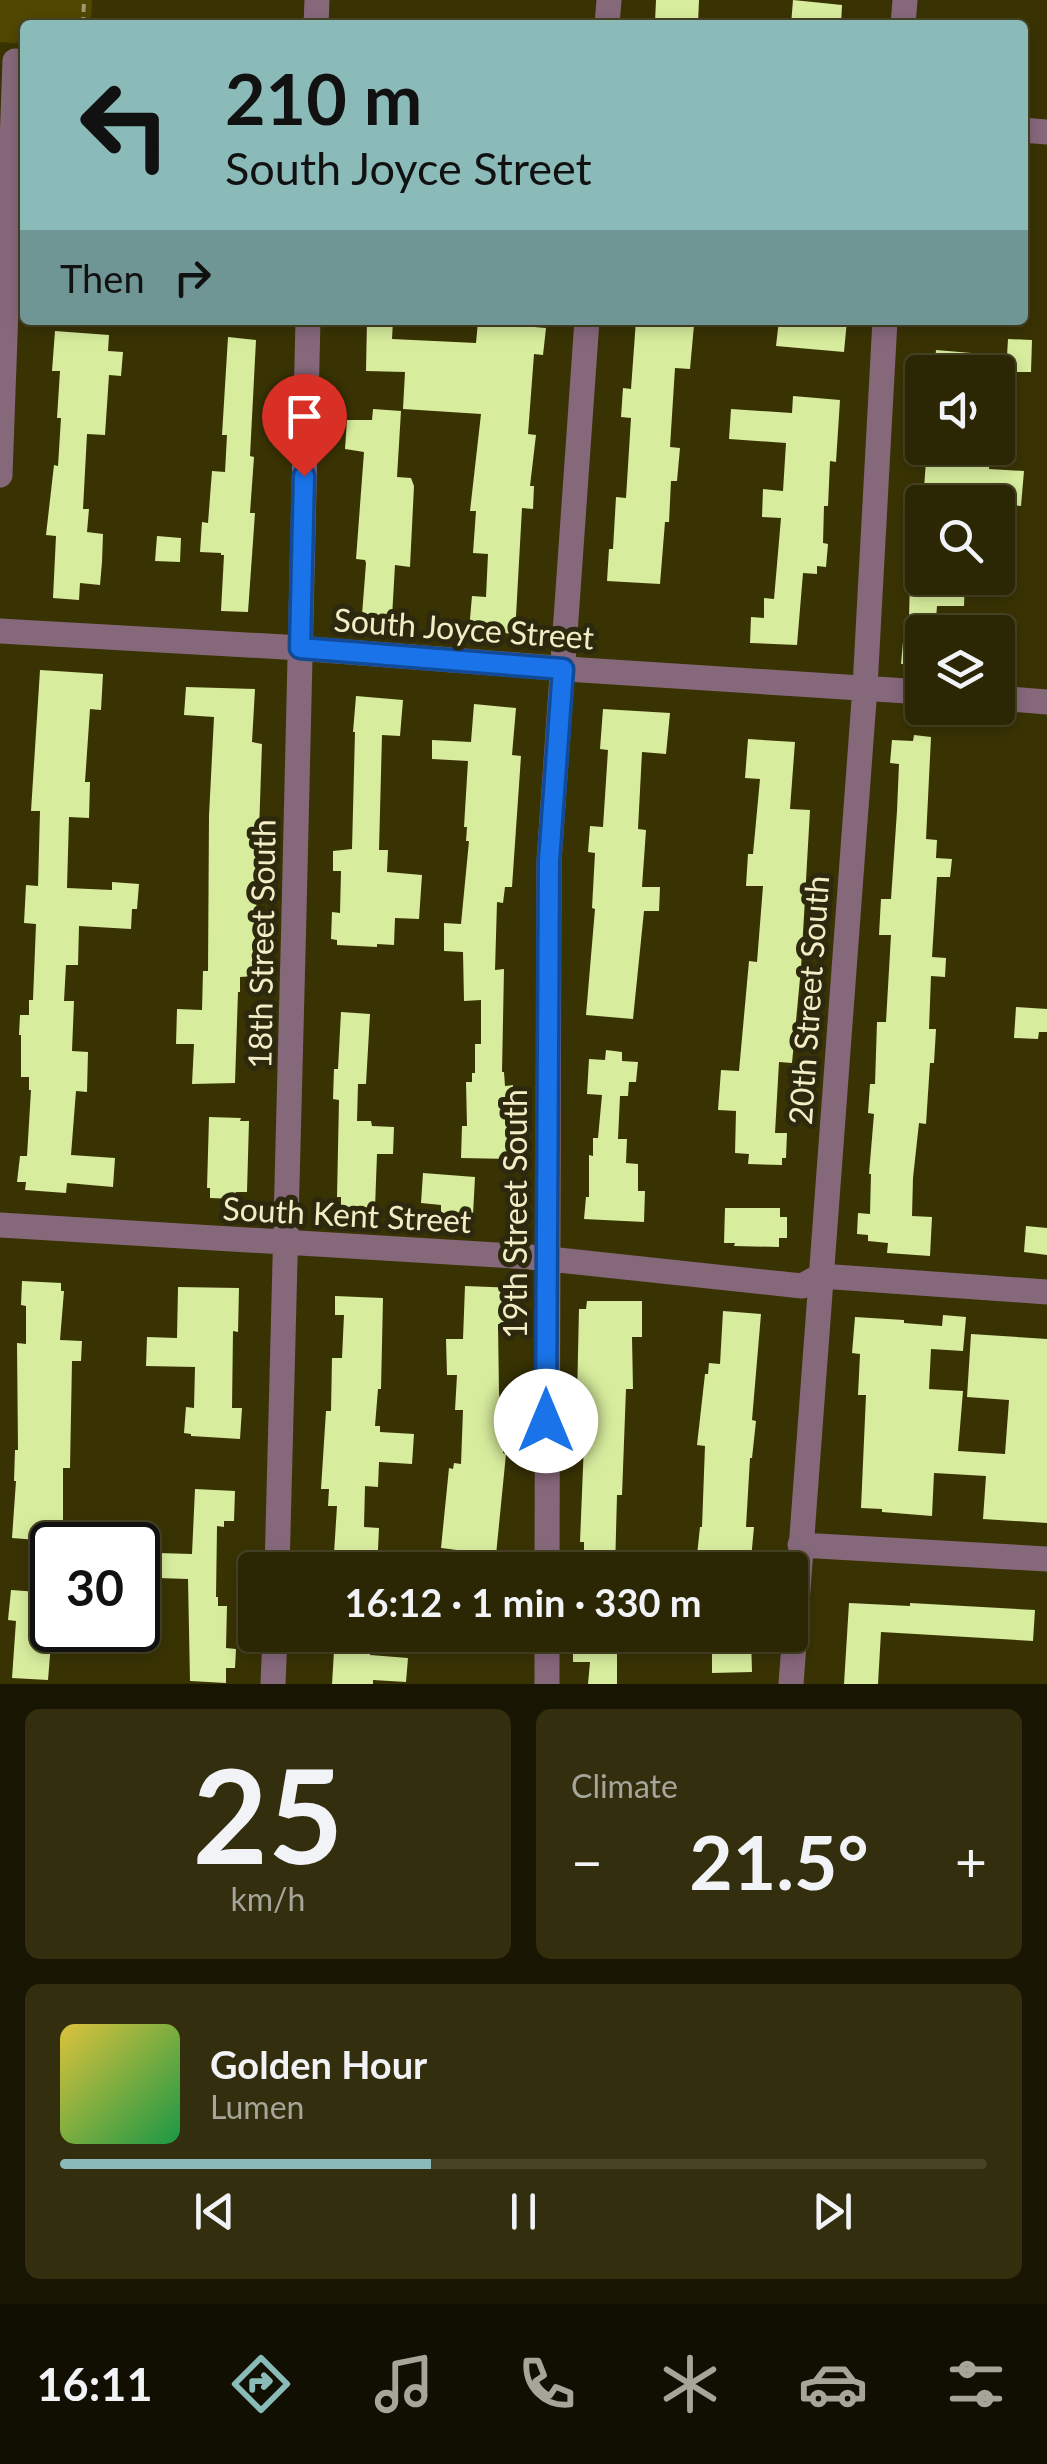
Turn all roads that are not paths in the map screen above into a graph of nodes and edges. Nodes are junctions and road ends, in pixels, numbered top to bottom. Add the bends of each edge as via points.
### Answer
1 (13, 61) edge
2 (308, 325) edge
3 (586, 325) edge
4 (885, 325) edge
5 (0, 475) edge
6 (0, 632) edge
7 (300, 648) junction
8 (563, 669) junction
9 (865, 687) junction
10 (905, 691) edge
11 (1015, 699) edge
12 (1047, 702) edge
13 (0, 1225) edge
14 (288, 1244) junction
15 (548, 1259) junction
16 (820, 1276) junction
17 (1047, 1292) edge
18 (800, 1545) junction
19 (278, 1552) edge
20 (546, 1552) edge
21 (1047, 1559) edge
22 (274, 1652) edge
23 (547, 1652) edge
24 (273, 1684) edge
25 (547, 1684) edge
26 (790, 1684) edge

1 - 5 street
2 - 7 street, 18th Street South
3 - 8 street, 19th Street South
4 - 9 street, 20th Street South
6 - 7 street, South Joyce Street
7 - 8 street, South Joyce Street
7 - 14 street, 18th Street South
8 - 9 street, South Joyce Street
8 - 15 street, 19th Street South via 549,861
9 - 10 street, South Joyce Street
9 - 16 street, 20th Street South
11 - 12 street
13 - 14 street, South Kent Street
14 - 15 street, South Kent Street
14 - 19 street, 18th Street South
15 - 16 street, South Kent Street via 802,1286
15 - 20 street, 19th Street South
16 - 17 street, South Kent Street
16 - 18 street, 20th Street South
18 - 21 street
18 - 26 street, 20th Street South
22 - 24 street
23 - 25 street

